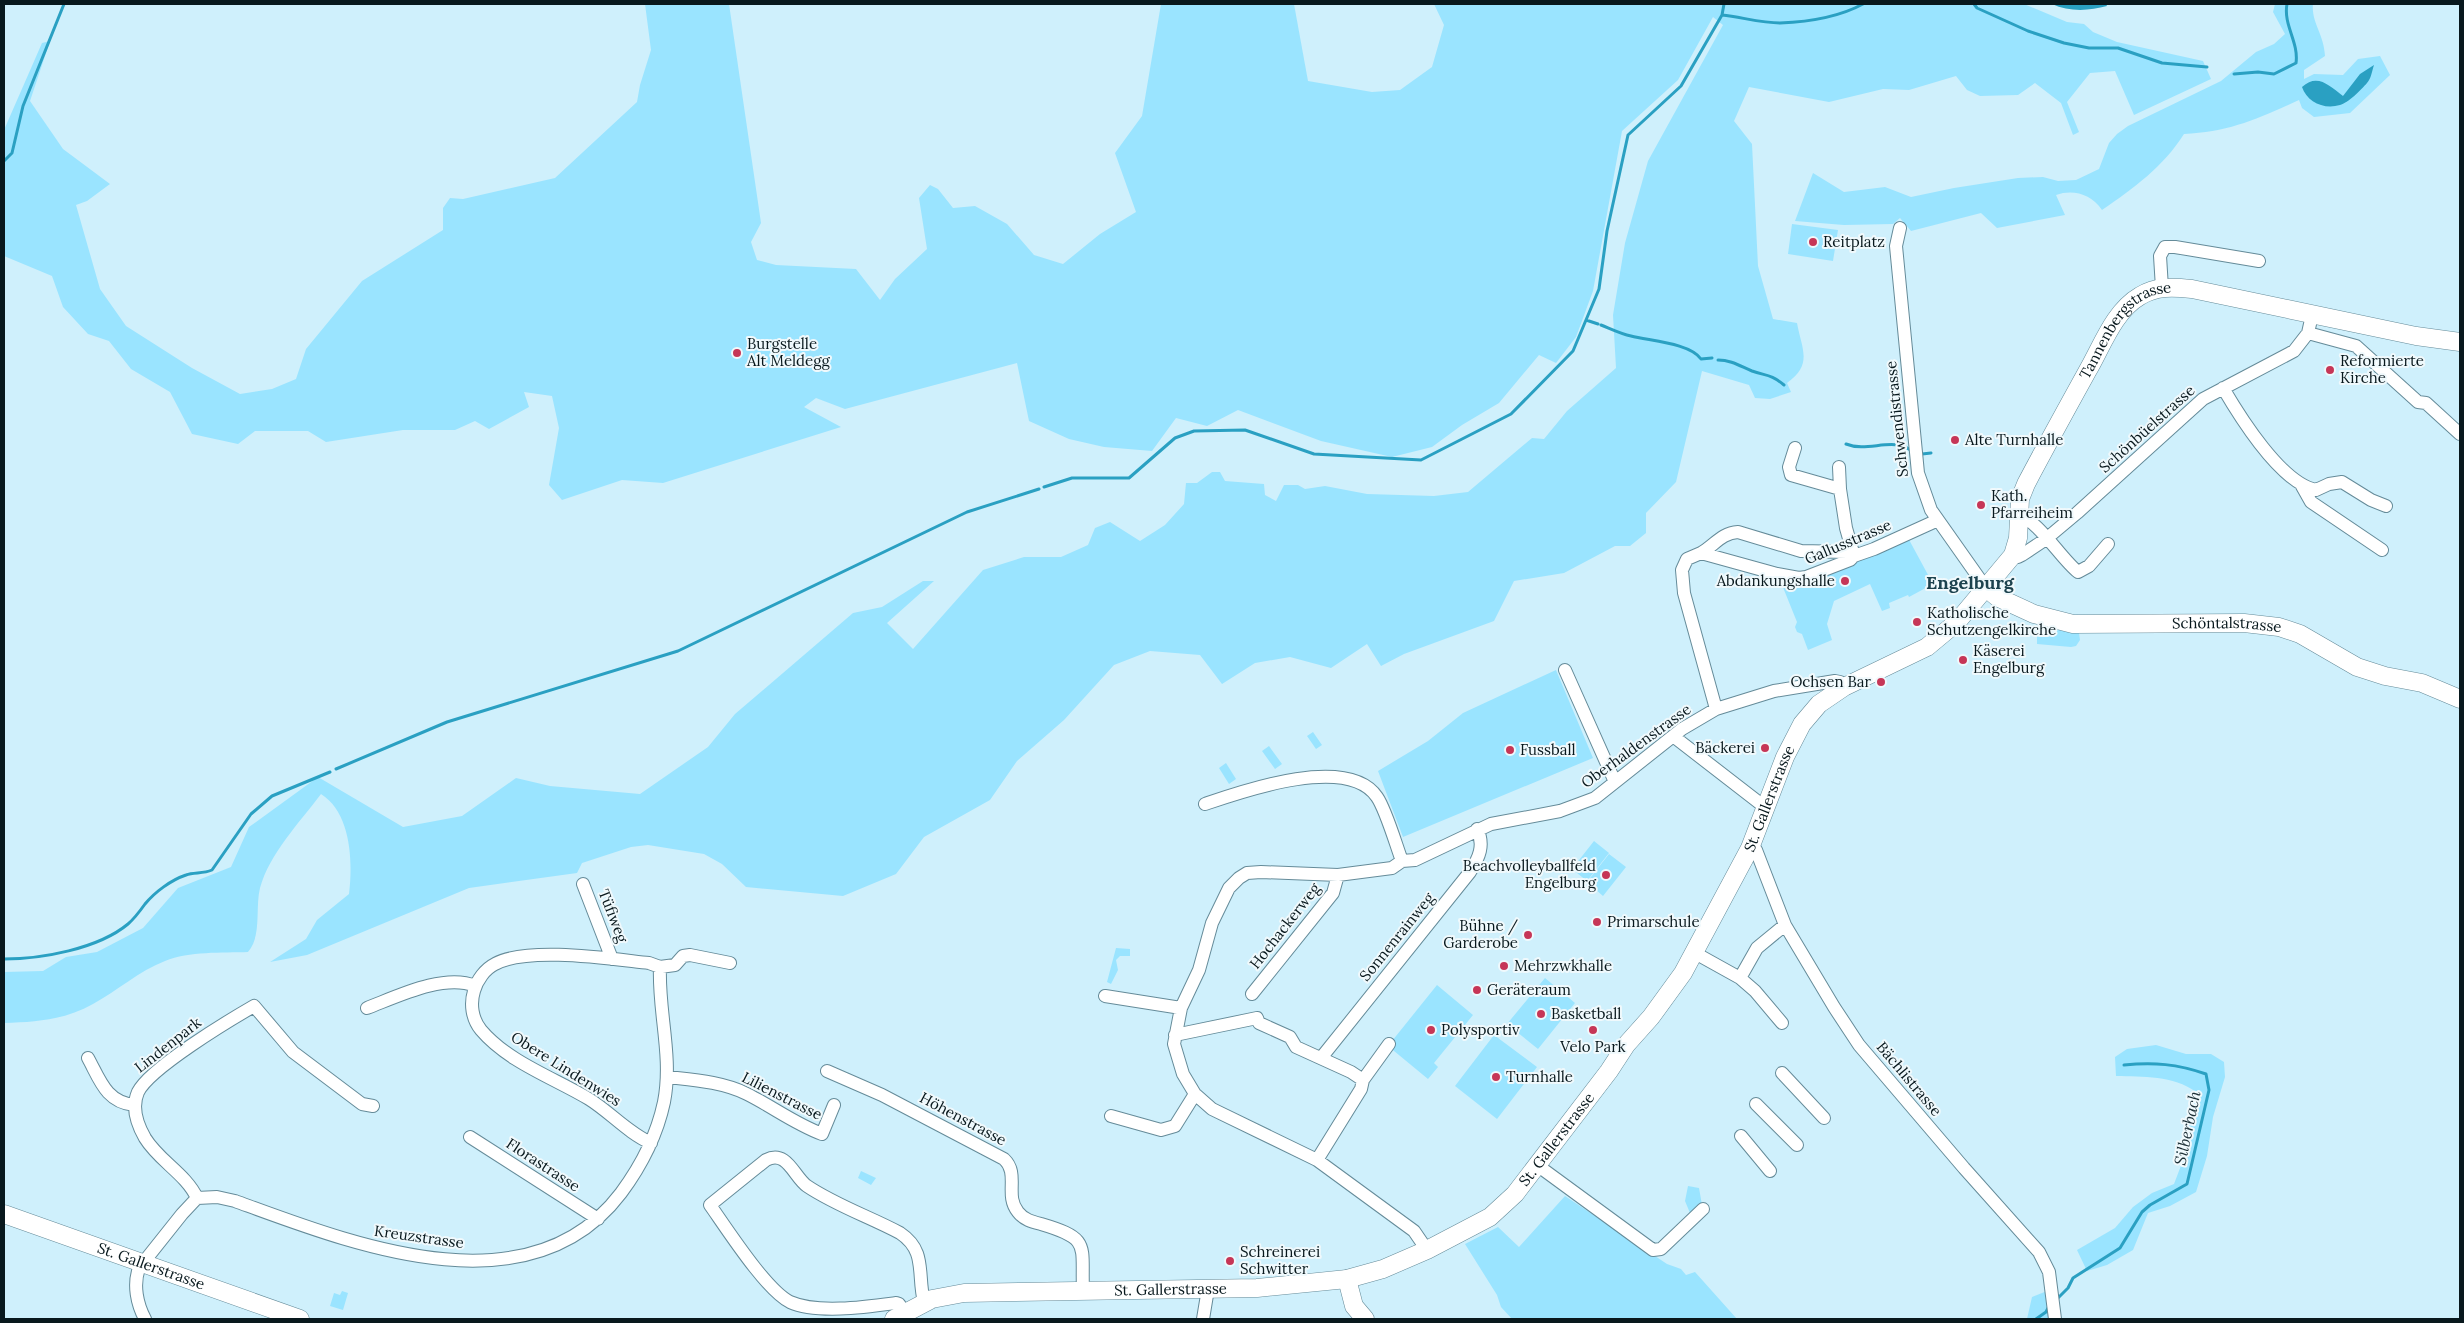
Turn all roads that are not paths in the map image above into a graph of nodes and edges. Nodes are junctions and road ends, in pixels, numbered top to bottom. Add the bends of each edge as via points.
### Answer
1 (1900, 228) dead end
2 (2259, 261) dead end
3 (2162, 288) junction
4 (2312, 314) junction
5 (2308, 333) junction
6 (2460, 342) edge
7 (2223, 388) junction
8 (2460, 434) edge
9 (1795, 448) dead end
10 (1839, 467) dead end
11 (2302, 486) junction
12 (1840, 489) junction
13 (2386, 506) dead end
14 (2018, 516) junction
15 (1938, 520) junction
16 (2046, 539) junction
17 (2108, 544) dead end
18 (2382, 550) dead end
19 (1701, 554) junction
20 (2012, 554) junction
21 (1854, 556) junction
22 (1986, 588) junction
23 (1565, 670) dead end
24 (1844, 687) junction
25 (2460, 698) edge
26 (1716, 710) junction
27 (1672, 736) junction
28 (1615, 782) junction
29 (1205, 804) dead end
30 (1766, 808) junction
31 (1478, 829) junction
32 (1750, 848) junction
33 (1402, 861) junction
34 (1338, 875) junction
35 (583, 884) dead end
36 (1785, 925) junction
37 (1695, 953) junction
38 (612, 959) junction
39 (730, 963) dead end
40 (660, 967) junction
41 (1740, 978) junction
42 (475, 986) junction
43 (1252, 994) dead end
44 (1105, 996) dead end
45 (367, 1008) dead end
46 (1181, 1008) junction
47 (1782, 1023) dead end
48 (1175, 1035) junction
49 (1389, 1044) dead end
50 (88, 1058) dead end
51 (1321, 1058) junction
52 (827, 1071) dead end
53 (1782, 1073) dead end
54 (668, 1077) junction
55 (1363, 1080) junction
56 (1195, 1094) junction
57 (1756, 1104) dead end
58 (134, 1105) junction
59 (373, 1106) dead end
60 (834, 1106) dead end
61 (1111, 1116) dead end
62 (1824, 1118) dead end
63 (1741, 1136) dead end
64 (470, 1137) dead end
65 (650, 1143) junction
66 (1797, 1145) dead end
67 (1317, 1160) junction
68 (1537, 1165) junction
69 (1770, 1171) dead end
70 (197, 1198) junction
71 (1703, 1209) dead end
72 (4, 1214) edge
73 (598, 1219) junction
74 (1427, 1250) junction
75 (143, 1263) junction
76 (1347, 1279) junction
77 (1208, 1290) junction
78 (1083, 1292) junction
79 (924, 1302) junction
80 (895, 1312) edge
81 (145, 1319) edge
82 (300, 1319) edge
83 (1203, 1319) edge
84 (1365, 1319) edge
85 (2055, 1319) edge

1 - 15 street, Schwendistrasse via 1896,246 1917,464 1924,494
2 - 3 street via 2164,247 2160,256
3 - 4 street, Tannenbergstrasse via 2192,289
3 - 14 street, Tannenbergstrasse via 2140,296 2120,314 2026,484
4 - 5 street
4 - 6 street, Tannenbergstrasse
5 - 7 street, Schönbüelstrasse via 2294,351
5 - 8 street via 2356,346 2418,402 2426,403
7 - 11 street via 2254,437
7 - 16 street, Schönbüelstrasse via 2202,399 2108,487
9 - 12 street via 1789,467 1791,474
10 - 12 street
11 - 13 street via 2316,490 2342,482
11 - 18 street via 2311,502
12 - 21 street
14 - 16 street via 2025,517
14 - 20 street, Tannenbergstrasse via 2018,538
15 - 21 street, Gallusstrasse
15 - 22 street, Schwendistrasse
16 - 17 street via 2078,572 2089,566
16 - 20 street, Schönbüelstrasse via 2018,557
19 - 21 street, Gallusstrasse via 1799,578
19 - 21 street via 1720,537 1738,532 1801,551 1847,552
19 - 26 street via 1687,559 1682,578
20 - 22 street, Tannenbergstrasse
22 - 24 street, St. Gallerstrasse via 1937,640
22 - 25 street, Schöntalstrasse via 2034,614 2073,624 2244,623 2278,628 2300,634 2357,667
23 - 28 street
24 - 26 street, Oberhaldenstrasse via 1835,681 1774,691
24 - 30 street, St. Gallerstrasse via 1819,704 1802,724 1785,757
26 - 27 street, Oberhaldenstrasse
27 - 28 street, Oberhaldenstrasse
27 - 30 street
28 - 31 street, Oberhaldenstrasse via 1584,804
29 - 33 street via 1280,781 1318,778 1354,781 1366,786 1377,797
30 - 32 street, St. Gallerstrasse
31 - 33 street, Oberhaldenstrasse via 1415,860
31 - 51 street, Sonnenrainweg via 1480,853 1470,872
32 - 36 street, Bächlistrasse via 1756,850
32 - 37 street, St. Gallerstrasse
33 - 34 street, Oberhaldenstrasse via 1392,868
34 - 43 street, Hochackerweg via 1333,893
34 - 46 street, Oberhaldenstrasse via 1261,872 1247,873 1239,878 1221,902 1199,970
35 - 38 street, Tüfiweg
36 - 41 street via 1757,948
36 - 85 street, Bächlistrasse via 1859,1045 2039,1252 2049,1272
37 - 41 street
37 - 68 street, St. Gallerstrasse via 1670,991
38 - 40 street
38 - 42 street via 560,956 509,960 495,964
39 - 40 street via 690,955 683,956 675,965
40 - 54 street, Kreuzstrasse via 659,991
41 - 47 street
42 - 45 street via 458,983 433,985
42 - 65 street, Obere Lindenwies via 472,1011 478,1026 489,1038 507,1053 594,1102
44 - 46 street
46 - 48 street, Oberhaldenstrasse
48 - 51 street via 1257,1018 1259,1023 1290,1037 1296,1047
48 - 56 street, Oberhaldenstrasse via 1178,1062
49 - 55 street
50 - 58 street via 112,1098
51 - 55 street
52 - 78 street, Höhenstrasse via 882,1095 1004,1158 1012,1173 1011,1197 1018,1212 1029,1221 1063,1231 1078,1240
53 - 62 street
54 - 60 street, Lilienstrasse via 733,1088 804,1128 822,1134
54 - 65 street, Kreuzstrasse via 662,1110
55 - 67 street via 1361,1089
56 - 61 street via 1170,1130
56 - 67 street via 1220,1114
57 - 66 street
58 - 59 street, Lindenpark via 138,1091 164,1066 254,1006 294,1052 362,1104
58 - 70 street via 137,1122 145,1138 193,1188
63 - 69 street
64 - 73 street, Florastrasse
65 - 73 street, Kreuzstrasse via 628,1184
67 - 74 street via 1414,1231
68 - 71 street via 1656,1250
68 - 74 street, St. Gallerstrasse via 1508,1203 1490,1217
70 - 73 street, Kreuzstrasse via 217,1197 235,1201 366,1246 457,1261 511,1258 534,1253 577,1235
70 - 75 street
72 - 75 street, St. Gallerstrasse
74 - 76 street, St. Gallerstrasse via 1383,1269
75 - 81 street via 137,1274 136,1289
75 - 82 street, St. Gallerstrasse
76 - 77 street, St. Gallerstrasse
76 - 84 street via 1354,1306
77 - 78 street, St. Gallerstrasse
77 - 83 street
78 - 79 street, St. Gallerstrasse via 964,1293
79 - 80 street, St. Gallerstrasse
79 - 80 street via 918,1255 911,1242 900,1233 808,1186 785,1160 766,1160 710,1205 769,1285 787,1300 802,1306

